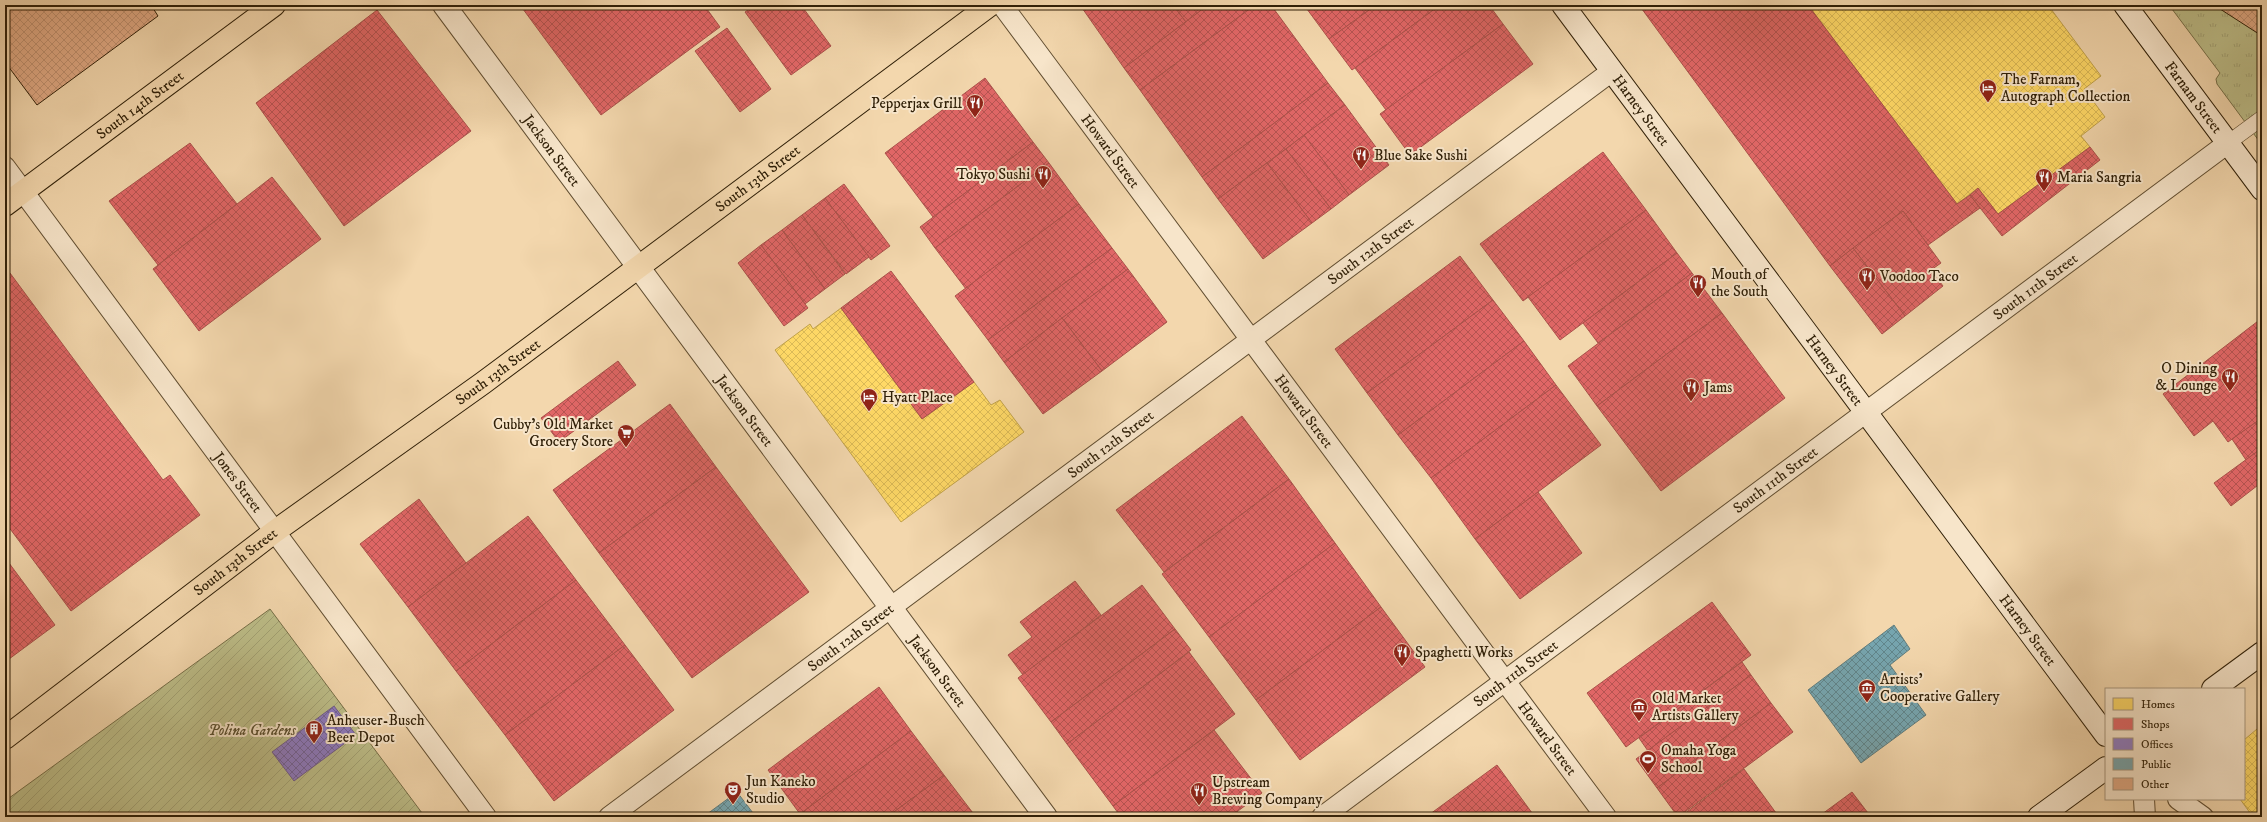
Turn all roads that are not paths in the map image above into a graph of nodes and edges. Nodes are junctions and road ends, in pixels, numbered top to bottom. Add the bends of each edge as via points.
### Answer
1 (274, 5) edge
2 (444, 5) edge
3 (990, 5) edge
4 (1002, 5) edge
5 (1563, 5) edge
6 (2125, 5) edge
7 (1612, 71) junction
8 (2262, 118) edge
9 (2228, 143) junction
10 (5, 167) edge
11 (2262, 189) edge
12 (23, 192) junction
13 (5, 205) edge
14 (638, 267) junction
15 (1251, 340) junction
16 (1866, 412) junction
17 (274, 532) junction
18 (891, 608) junction
19 (2262, 653) edge
20 (1505, 681) junction
21 (2214, 688) edge
22 (2105, 734) edge
23 (5, 738) edge
24 (2105, 769) edge
25 (2144, 800) edge
26 (2179, 800) edge
27 (486, 817) edge
28 (609, 817) edge
29 (1046, 817) edge
30 (1322, 817) edge
31 (1606, 817) edge
32 (2039, 817) edge
33 (2145, 817) edge
34 (2203, 817) edge

1 - 12 main road, South 14th Street
2 - 14 main road, Jackson Street
3 - 14 main road, South 13th Street
4 - 15 street, Howard Street
5 - 7 main road, Harney Street
6 - 9 main road, Farnam Street
7 - 15 street, South 12th Street
7 - 16 main road, Harney Street
8 - 9 street
9 - 11 main road, Farnam Street
9 - 16 street, South 11th Street
10 - 12 street, Jones Street
12 - 13 main road, South 14th Street
12 - 17 street, Jones Street
14 - 17 main road, South 13th Street via 465,396
14 - 18 main road, Jackson Street
15 - 18 street, South 12th Street
15 - 20 street, Howard Street
16 - 20 street, South 11th Street
16 - 22 main road, Harney Street
17 - 23 main road, South 13th Street
17 - 27 street, Jones Street
18 - 28 street, South 12th Street
18 - 29 main road, Jackson Street
19 - 21 main road
20 - 30 street, South 11th Street
20 - 31 street, Howard Street
24 - 32 main road
25 - 33 street
26 - 34 street

